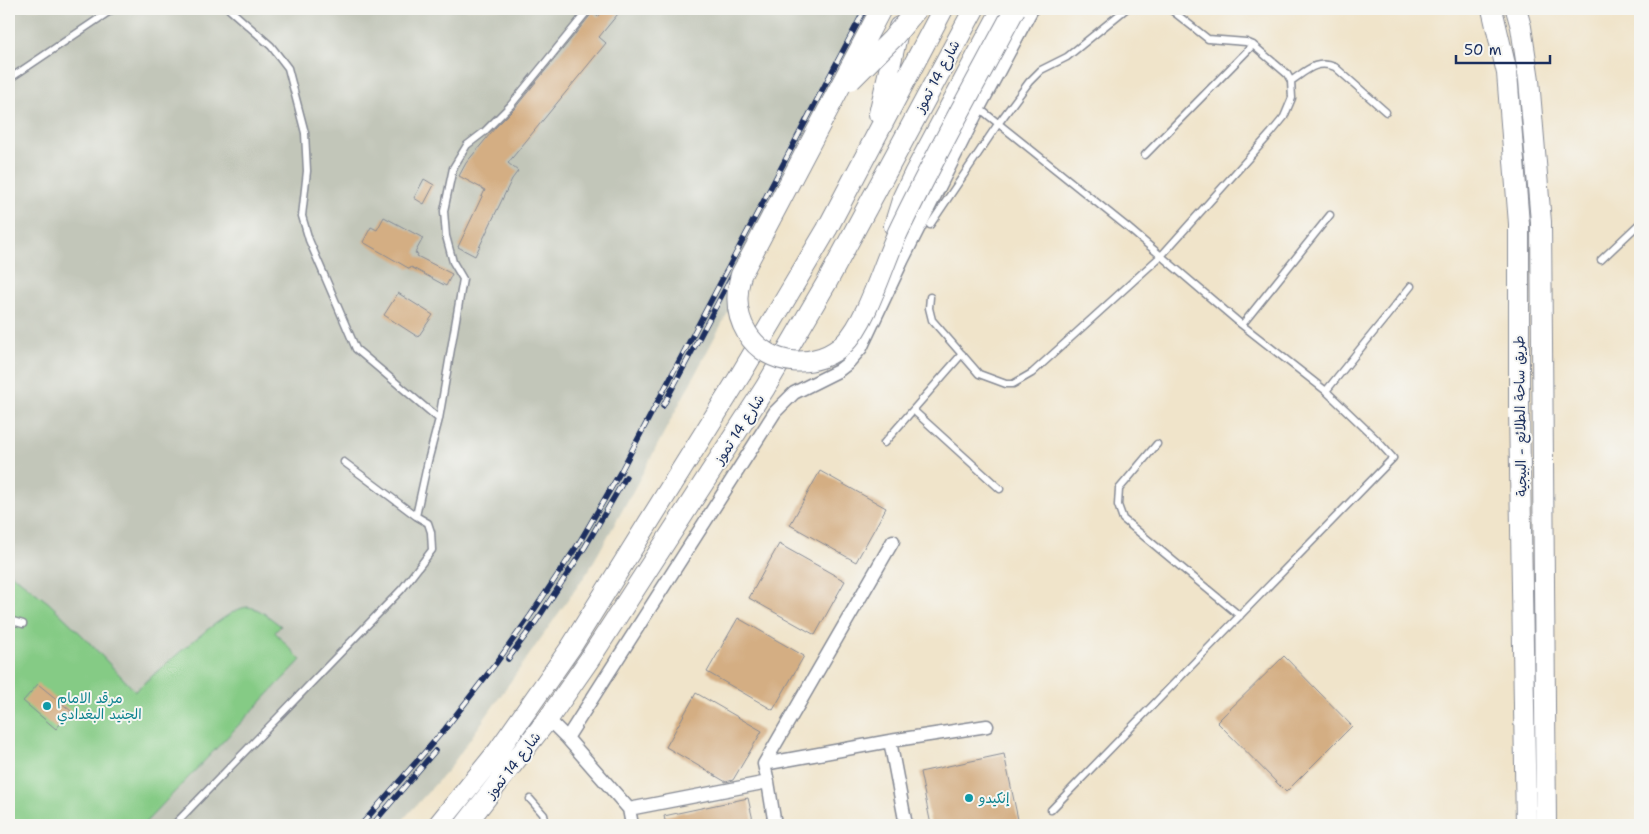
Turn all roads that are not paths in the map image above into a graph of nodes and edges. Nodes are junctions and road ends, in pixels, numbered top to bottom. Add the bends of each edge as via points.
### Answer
1 (113, 9) edge
2 (229, 9) edge
3 (589, 9) edge
4 (881, 9) edge
5 (905, 9) edge
6 (917, 9) edge
7 (943, 9) edge
8 (974, 9) edge
9 (988, 9) edge
10 (1002, 9) edge
11 (1015, 9) edge
12 (1032, 9) edge
13 (1126, 9) edge
14 (1170, 9) edge
15 (1492, 9) edge
16 (1516, 9) edge
17 (1253, 45) junction
18 (9, 80) edge
19 (1291, 81) junction
20 (979, 108) junction
21 (1386, 112) dead end
22 (821, 122) junction
23 (998, 124) junction
24 (1145, 155) dead end
25 (864, 158) junction
26 (1330, 215) dead end
27 (1640, 223) edge
28 (930, 225) dead end
29 (1162, 255) junction
30 (1601, 260) dead end
31 (828, 282) junction
32 (1411, 286) dead end
33 (873, 295) junction
34 (930, 297) dead end
35 (1242, 325) junction
36 (962, 354) junction
37 (1326, 391) junction
38 (912, 410) junction
39 (439, 419) junction
40 (884, 443) dead end
41 (1158, 444) dead end
42 (344, 462) dead end
43 (1000, 489) dead end
44 (416, 516) junction
45 (894, 541) dead end
46 (1240, 616) junction
47 (9, 620) edge
48 (23, 624) dead end
49 (548, 719) junction
50 (987, 726) dead end
51 (567, 738) junction
52 (890, 741) junction
53 (764, 764) junction
54 (768, 782) junction
55 (530, 799) dead end
56 (629, 809) junction
57 (1051, 810) dead end
58 (174, 825) edge
59 (438, 825) edge
60 (466, 825) edge
61 (546, 825) edge
62 (632, 825) edge
63 (775, 825) edge
64 (906, 825) edge
65 (1526, 825) edge
66 (1546, 825) edge

1 - 18 lane
2 - 39 lane via 271,46 288,68 305,133 307,171 302,216 309,240 356,349
3 - 39 lane via 510,106 467,145 453,168 444,211 446,236 453,262 463,279
4 - 22 main road, bridge
5 - 25 main road via 877,124
6 - 22 main road, bridge via 840,93
7 - 25 main road, شارع 14 تموز
8 - 31 main road, شارع 14 تموز
9 - 31 main road via 892,188 849,246
10 - 33 main road, bridge via 903,197
11 - 33 main road, bridge via 903,223
12 - 20 street
13 - 23 lane via 1067,57 1041,70
14 - 17 lane via 1208,39
15 - 65 main road, طريق ساحة الطلائع - البيجية via 1507,72 1519,224
16 - 66 main road, طريق ساحة الطلائع - البيجية via 1529,80 1541,222
17 - 19 lane
17 - 24 lane
19 - 21 lane via 1317,64 1327,63
19 - 29 lane via 1292,98 1280,122
20 - 23 lane
20 - 51 street via 861,348 838,371 794,393 775,412
22 - 33 main road, bridge via 741,275 736,300 738,312 748,336 766,353 790,362 802,362 827,356 847,342
23 - 28 lane
23 - 29 lane
25 - 59 main road, شارع 14 تموز via 827,229 741,374 571,646 498,751
26 - 35 lane
27 - 30 lane
29 - 35 lane
29 - 36 lane via 1020,381 1006,384 979,374
31 - 49 main road, شارع 14 تموز via 765,388
32 - 37 lane
34 - 36 lane via 932,320
35 - 37 lane
36 - 38 lane
37 - 46 lane via 1393,458
38 - 40 lane
38 - 43 lane
39 - 44 lane
41 - 46 lane via 1119,489 1118,505 1124,519
42 - 44 lane
44 - 58 lane via 428,523 432,550 402,589
45 - 53 street
46 - 57 lane
47 - 48 lane
49 - 51 street
49 - 60 main road, شارع 14 تموز
50 - 52 street
51 - 56 street
52 - 53 street
52 - 64 street
53 - 54 street
54 - 56 street
54 - 63 street
55 - 61 lane via 544,815
56 - 62 street

